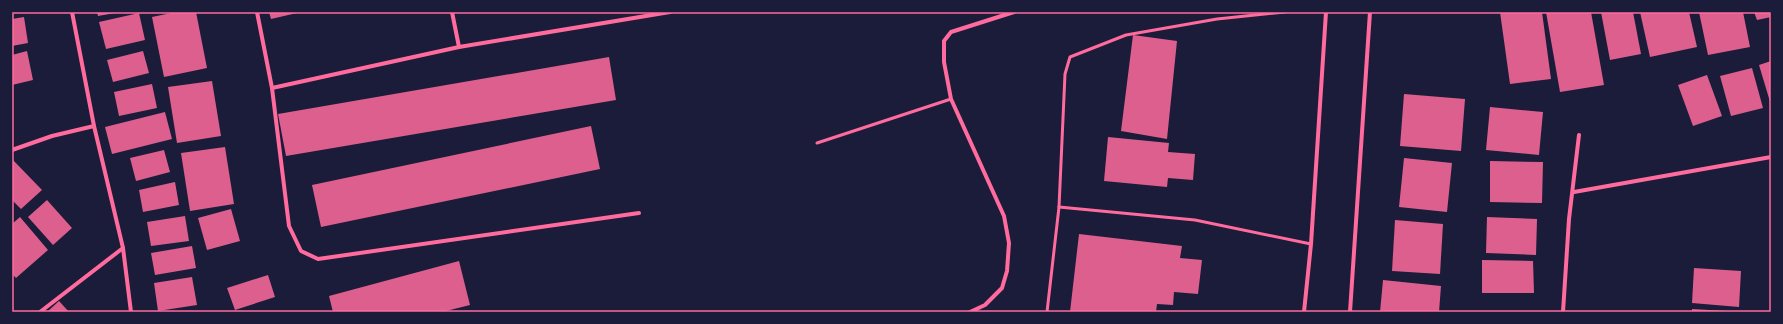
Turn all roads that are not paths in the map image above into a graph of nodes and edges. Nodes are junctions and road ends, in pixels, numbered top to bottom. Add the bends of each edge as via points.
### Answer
1 (72, 12) edge
2 (257, 12) edge
3 (452, 12) edge
4 (668, 12) edge
5 (1014, 12) edge
6 (1285, 12) edge
7 (1326, 12) edge
8 (1370, 12) edge
9 (459, 47) junction
10 (272, 88) junction
11 (952, 99) junction
12 (94, 126) junction
13 (1579, 135) dead end
14 (817, 143) dead end
15 (12, 150) edge
16 (1771, 157) edge
17 (1574, 192) junction
18 (1058, 208) junction
19 (639, 213) dead end
20 (1311, 244) junction
21 (123, 248) junction
22 (40, 312) edge
23 (131, 312) edge
24 (970, 312) edge
25 (1047, 312) edge
26 (1304, 312) edge
27 (1350, 312) edge
28 (1563, 312) edge

1 - 12 street
2 - 10 street
3 - 9 street
4 - 9 street
5 - 11 street via 950,32 944,41 944,51
6 - 18 lane via 1217,19 1126,35 1070,57 1065,74
7 - 20 street
8 - 27 street
9 - 10 street
10 - 19 street via 289,226 301,251 318,259
11 - 14 lane
11 - 24 street via 1004,216 1009,243 1007,271 1002,288 985,305
12 - 15 street via 52,136
12 - 21 street
13 - 17 street
16 - 17 street
17 - 28 street via 1569,219
18 - 20 lane via 1195,220
18 - 25 lane
20 - 26 street
21 - 22 street
21 - 23 street

